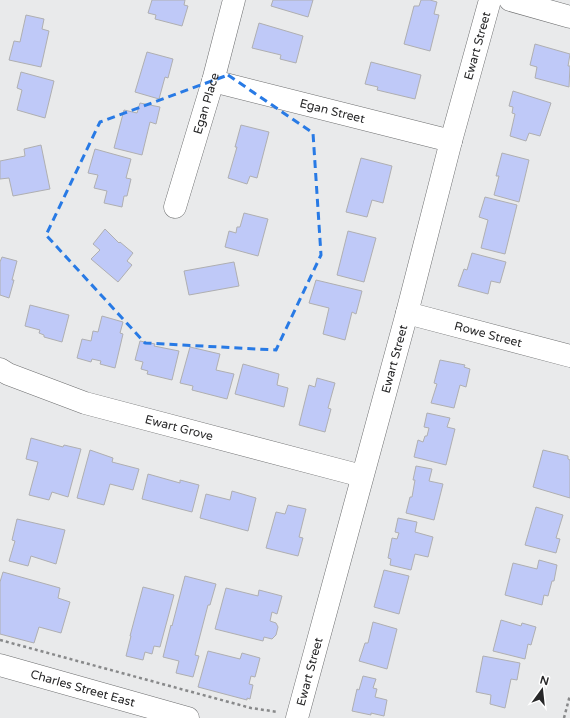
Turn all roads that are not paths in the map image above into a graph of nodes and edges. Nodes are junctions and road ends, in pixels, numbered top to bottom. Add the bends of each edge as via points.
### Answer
1 (234, 0) edge
2 (490, 0) edge
3 (510, 0) edge
4 (570, 16) edge
5 (213, 81) junction
6 (451, 141) junction
7 (175, 207) dead end
8 (407, 313) junction
9 (570, 356) edge
10 (0, 369) edge
11 (362, 476) junction
12 (0, 666) edge
13 (289, 715) edge
14 (188, 718) edge

1 - 5 street, Egan Place
2 - 6 street, Ewart Street
3 - 4 street
5 - 6 street, Egan Street
5 - 7 street, Egan Place
6 - 8 street, Ewart Street
8 - 9 street, Rowe Street
8 - 11 street, Ewart Street
10 - 11 street, Ewart Grove via 85,403
11 - 13 street, Ewart Street
12 - 14 street, Charles Street East

